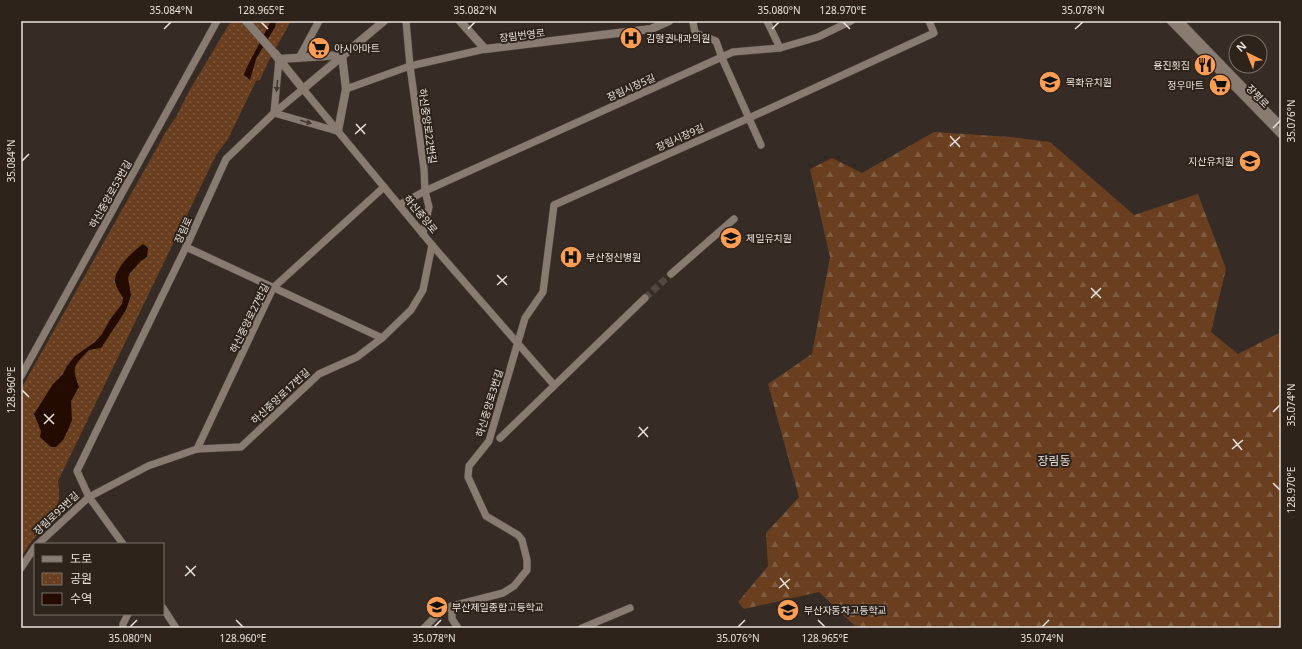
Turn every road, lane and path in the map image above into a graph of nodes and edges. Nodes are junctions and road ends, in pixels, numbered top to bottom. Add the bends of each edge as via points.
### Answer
1 (217, 21) edge
2 (246, 21) edge
3 (319, 21) edge
4 (384, 21) edge
5 (406, 21) edge
6 (460, 21) edge
7 (669, 21) edge
8 (693, 21) edge
9 (767, 21) edge
10 (851, 21) edge
11 (929, 21) edge
12 (1170, 21) edge
13 (1179, 21) edge
14 (780, 48) junction
15 (485, 49) junction
16 (342, 55) junction
17 (277, 57) junction
18 (299, 58) junction
19 (722, 58) junction
20 (410, 66) junction
21 (1221, 68) junction
22 (302, 89) junction
23 (346, 89) junction
24 (274, 113) junction
25 (749, 118) junction
26 (1281, 126) edge
27 (338, 131) junction
28 (1281, 134) edge
29 (761, 145) dead end
30 (384, 187) junction
31 (425, 191) junction
32 (399, 205) junction
33 (734, 219) dead end
34 (423, 234) junction
35 (432, 245) junction
36 (186, 247) junction
37 (671, 274) tunnel mouth
38 (273, 288) junction
39 (645, 298) tunnel mouth
40 (382, 338) junction
41 (518, 342) junction
42 (21, 376) edge
43 (554, 385) junction
44 (500, 438) dead end
45 (197, 449) junction
46 (88, 497) junction
47 (39, 543) edge
48 (122, 543) edge
49 (34, 548) edge
50 (21, 568) edge
51 (452, 606) junction
52 (630, 608) dead end
53 (164, 610) edge
54 (128, 615) edge
55 (123, 628) edge
56 (176, 628) edge
57 (424, 628) edge
58 (458, 628) edge
59 (582, 628) edge

1 - 42 street, 하신중앙로53번길
2 - 17 street, 하신중앙로
3 - 18 street
4 - 16 street, 장림로
5 - 20 street, 하신중앙로22번길
6 - 15 street
7 - 15 street, 장림번영로 via 651,29
8 - 19 street via 696,33 716,41
9 - 14 street
10 - 14 street, 장림시장5길 via 818,37
11 - 25 street, 장림시장9길 via 934,33
12 - 21 street, 장평로
13 - 21 street, 장평로
14 - 19 street, 장림시장5길 via 733,52
15 - 20 street
16 - 18 street
16 - 22 street, 장림로
16 - 23 street
17 - 18 street
17 - 22 street, 하신중앙로
17 -> 24 street
19 - 25 street
19 - 31 street, 장림시장5길
20 - 23 street
20 - 31 street, 하신중앙로22번길
21 - 26 street, 장평로
21 - 28 street, 장평로
22 - 24 street, 장림로
22 - 27 street, 하신중앙로
23 - 27 street
24 -> 27 street
24 - 36 street, 장림로 via 226,159
25 - 29 street
25 - 41 street, 장림시장9길 via 554,205 543,292 525,318
27 - 30 street, 하신중앙로
30 - 32 street, 하신중앙로
30 - 38 street, 하신중앙로27번길
31 - 32 street, 장림시장5길
31 - 34 street, 하신중앙로22번길 via 429,207
32 - 34 street, 하신중앙로
33 - 37 street
34 - 35 street, 하신중앙로
35 - 40 street, 하신중앙로17번길 via 423,290 411,310
35 - 41 street, 하신중앙로
36 - 38 street
36 - 46 street, 장림로 via 76,471
38 - 40 street
38 - 45 street, 하신중앙로27번길
39 - 43 street
40 - 45 street, 하신중앙로17번길 via 357,358 319,374 241,447
41 - 43 street, 하신중앙로
41 - 51 street, 하신중앙로3번길 via 489,442 469,466 468,477 486,516 522,540 527,570 514,586 503,593
43 - 44 street
45 - 46 street, 하신중앙로17번길 via 148,466
46 - 47 street, 장림로93번길
46 - 48 street
49 - 50 street, 장림로93번길
51 - 57 street via 442,610
51 - 58 street via 452,619
52 - 59 street
53 - 56 street
54 - 55 street

